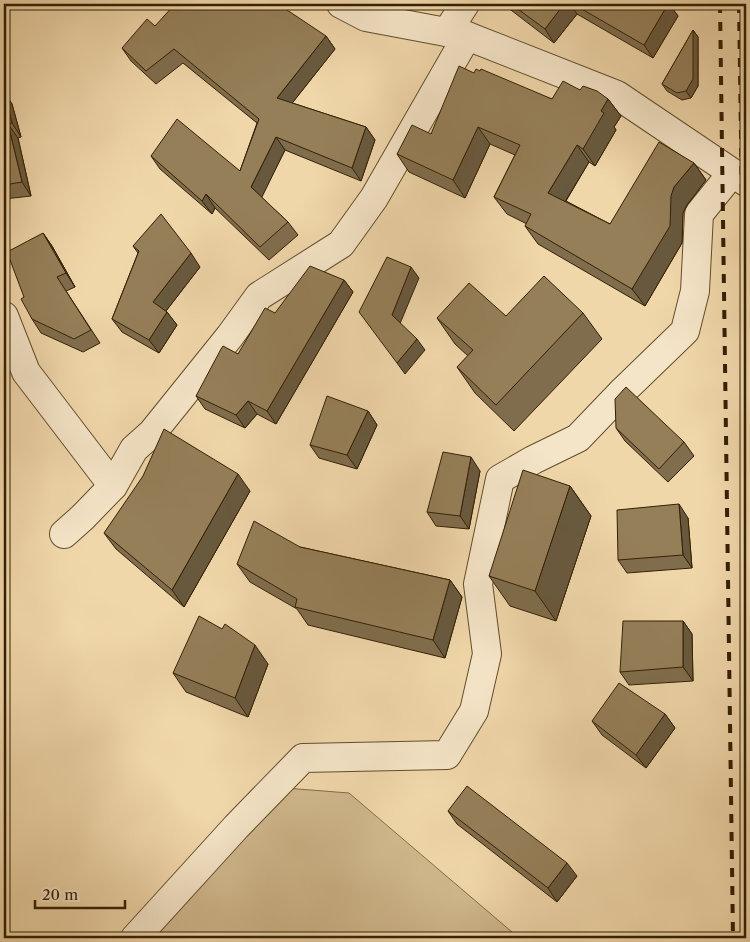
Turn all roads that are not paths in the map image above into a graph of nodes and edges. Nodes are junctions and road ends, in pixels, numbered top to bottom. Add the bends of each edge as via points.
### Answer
1 (341, 4) edge
2 (465, 4) edge
3 (457, 34) junction
4 (739, 177) edge
5 (4, 316) edge
6 (113, 486) junction
7 (64, 534) dead end
8 (135, 938) edge

1 - 3 street via 366,16
2 - 3 street
3 - 4 street via 617,95
3 - 6 street via 374,198 341,244 259,296 152,434 134,450
4 - 8 street via 699,214 695,291 685,331 578,438 500,479 478,584 487,654 474,711 447,754 302,758
5 - 6 street via 26,372
6 - 7 street

